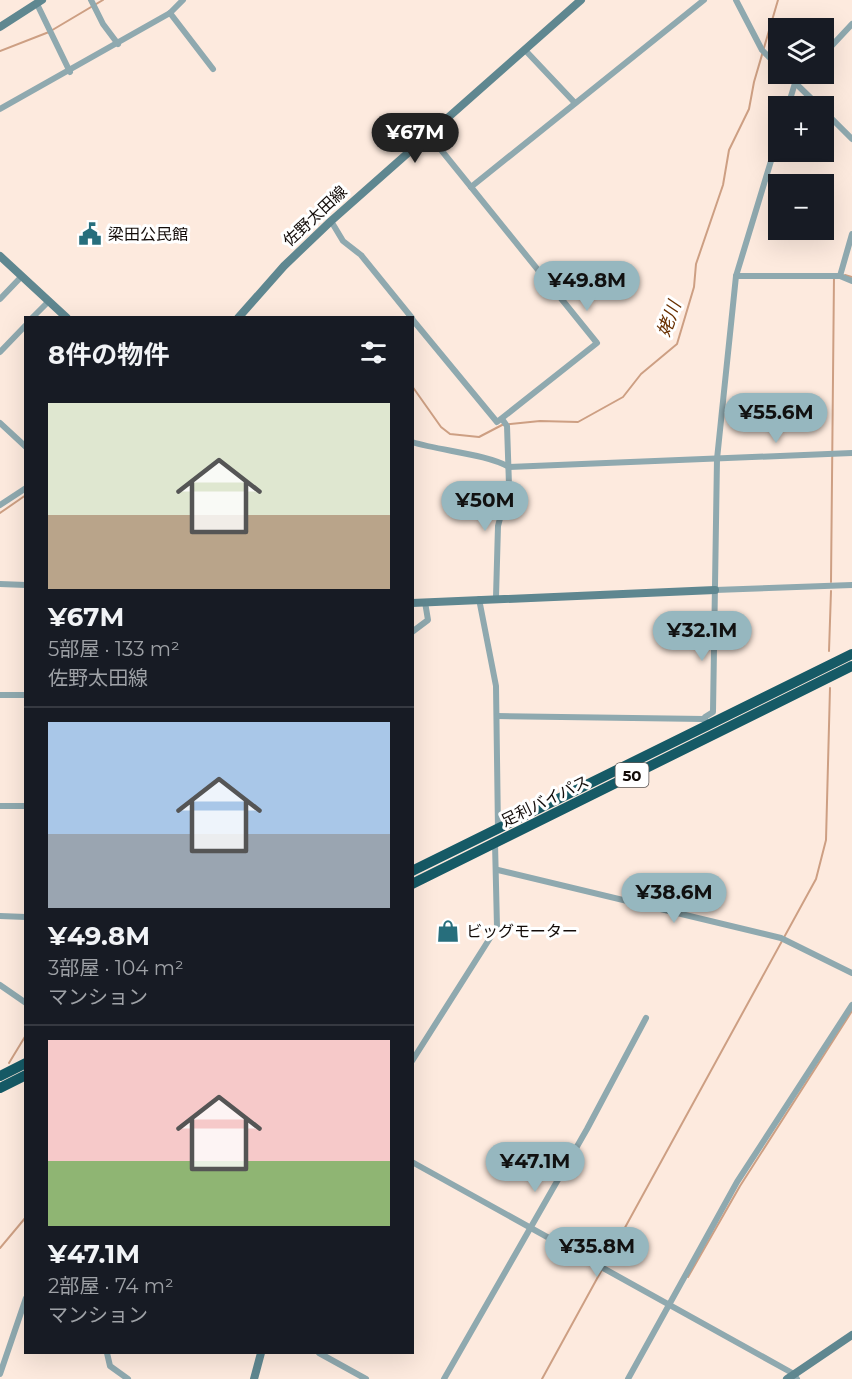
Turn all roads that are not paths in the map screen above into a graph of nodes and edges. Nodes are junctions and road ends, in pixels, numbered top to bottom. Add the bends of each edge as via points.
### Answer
1 (90, 0) edge
2 (183, 0) edge
3 (581, 0) edge
4 (704, 0) edge
5 (736, 0) edge
6 (40, 2) edge
7 (170, 13) junction
8 (852, 24) edge
9 (0, 27) edge
10 (834, 43) edge
11 (118, 44) junction
12 (525, 50) junction
13 (768, 56) edge
14 (213, 69) dead end
15 (70, 72) junction
16 (796, 84) edge
17 (809, 96) edge
18 (575, 103) junction
19 (0, 109) edge
20 (834, 121) edge
21 (429, 135) junction
22 (852, 139) edge
23 (771, 162) edge
24 (471, 187) junction
25 (331, 221) junction
26 (852, 234) edge
27 (0, 256) edge
28 (22, 276) junction
29 (736, 276) junction
30 (840, 276) junction
31 (852, 281) edge
32 (0, 299) edge
33 (49, 301) junction
34 (34, 316) edge
35 (65, 316) edge
36 (240, 316) edge
37 (410, 316) edge
38 (414, 320) edge
39 (24, 327) edge
40 (0, 352) edge
41 (502, 419) junction
42 (0, 423) edge
43 (414, 443) edge
44 (24, 445) edge
45 (852, 453) edge
46 (717, 459) junction
47 (509, 467) junction
48 (24, 489) edge
49 (0, 505) edge
50 (0, 584) edge
51 (24, 585) edge
52 (852, 585) edge
53 (715, 590) junction
54 (496, 597) junction
55 (479, 599) junction
56 (425, 602) junction
57 (414, 603) edge
58 (414, 630) edge
59 (852, 654) edge
60 (852, 666) edge
61 (0, 695) edge
62 (24, 695) edge
63 (497, 716) junction
64 (705, 723) junction
65 (0, 806) edge
66 (24, 806) edge
67 (498, 828) junction
68 (495, 843) junction
69 (414, 870) edge
70 (498, 870) junction
71 (414, 883) edge
72 (0, 916) edge
73 (24, 917) edge
74 (852, 972) edge
75 (0, 985) edge
76 (24, 1002) edge
77 (852, 1005) edge
78 (646, 1018) dead end
79 (414, 1057) edge
80 (24, 1064) edge
81 (0, 1076) edge
82 (24, 1076) edge
83 (0, 1088) edge
84 (414, 1163) edge
85 (529, 1226) junction
86 (669, 1304) junction
87 (22, 1316) edge
88 (852, 1335) edge
89 (107, 1354) edge
90 (261, 1354) edge
91 (321, 1354) edge
92 (0, 1374) edge
93 (793, 1377) edge
94 (128, 1379) edge
95 (254, 1379) edge
96 (366, 1379) edge
97 (444, 1379) edge
98 (628, 1379) edge

1 - 11 street
2 - 7 street
3 - 12 street, 佐野太田線
4 - 18 street
5 - 13 street
6 - 9 street
6 - 15 street
7 - 11 street
7 - 14 street
8 - 10 street
11 - 15 street
12 - 18 street
12 - 21 street, 佐野太田線
15 - 19 street
16 - 17 street
18 - 24 street
20 - 22 street
21 - 24 street
21 - 25 street, 佐野太田線
23 - 29 street
24 - 41 street via 597,343
25 - 36 street, 佐野太田線
25 - 37 street via 342,241 361,255
26 - 30 street
27 - 28 street
28 - 32 street
28 - 33 street
29 - 30 street
29 - 46 street
30 - 31 street
33 - 34 street
33 - 35 street
38 - 41 street via 496,422
39 - 40 street
41 - 47 street via 507,426
42 - 44 street
43 - 47 street via 495,460
45 - 46 street
46 - 47 street
46 - 53 street
47 - 54 street via 509,485 498,526
48 - 49 street
50 - 51 street
52 - 53 street
53 - 54 street
53 - 64 street via 714,712
54 - 55 street
55 - 56 street
55 - 63 street via 496,686
56 - 57 street
56 - 58 street via 428,620
59 - 64 highway, 足利バイパス / 50
60 - 68 highway, 足利バイパス / 50
61 - 62 street
63 - 64 street
63 - 67 street
64 - 67 highway, 足利バイパス / 50
65 - 66 street
67 - 68 street
67 - 69 highway, 足利バイパス / 50
68 - 70 street
68 - 71 highway, 足利バイパス / 50
70 - 74 street via 781,938
70 - 79 street via 497,927
72 - 73 street
75 - 76 street
77 - 86 street via 737,1182
78 - 85 street
80 - 81 highway
82 - 83 highway
84 - 85 street
85 - 86 street
85 - 97 street
86 - 93 street
86 - 98 street
87 - 92 street
88 - 93 street
89 - 94 street via 110,1366
90 - 95 street
91 - 96 street

